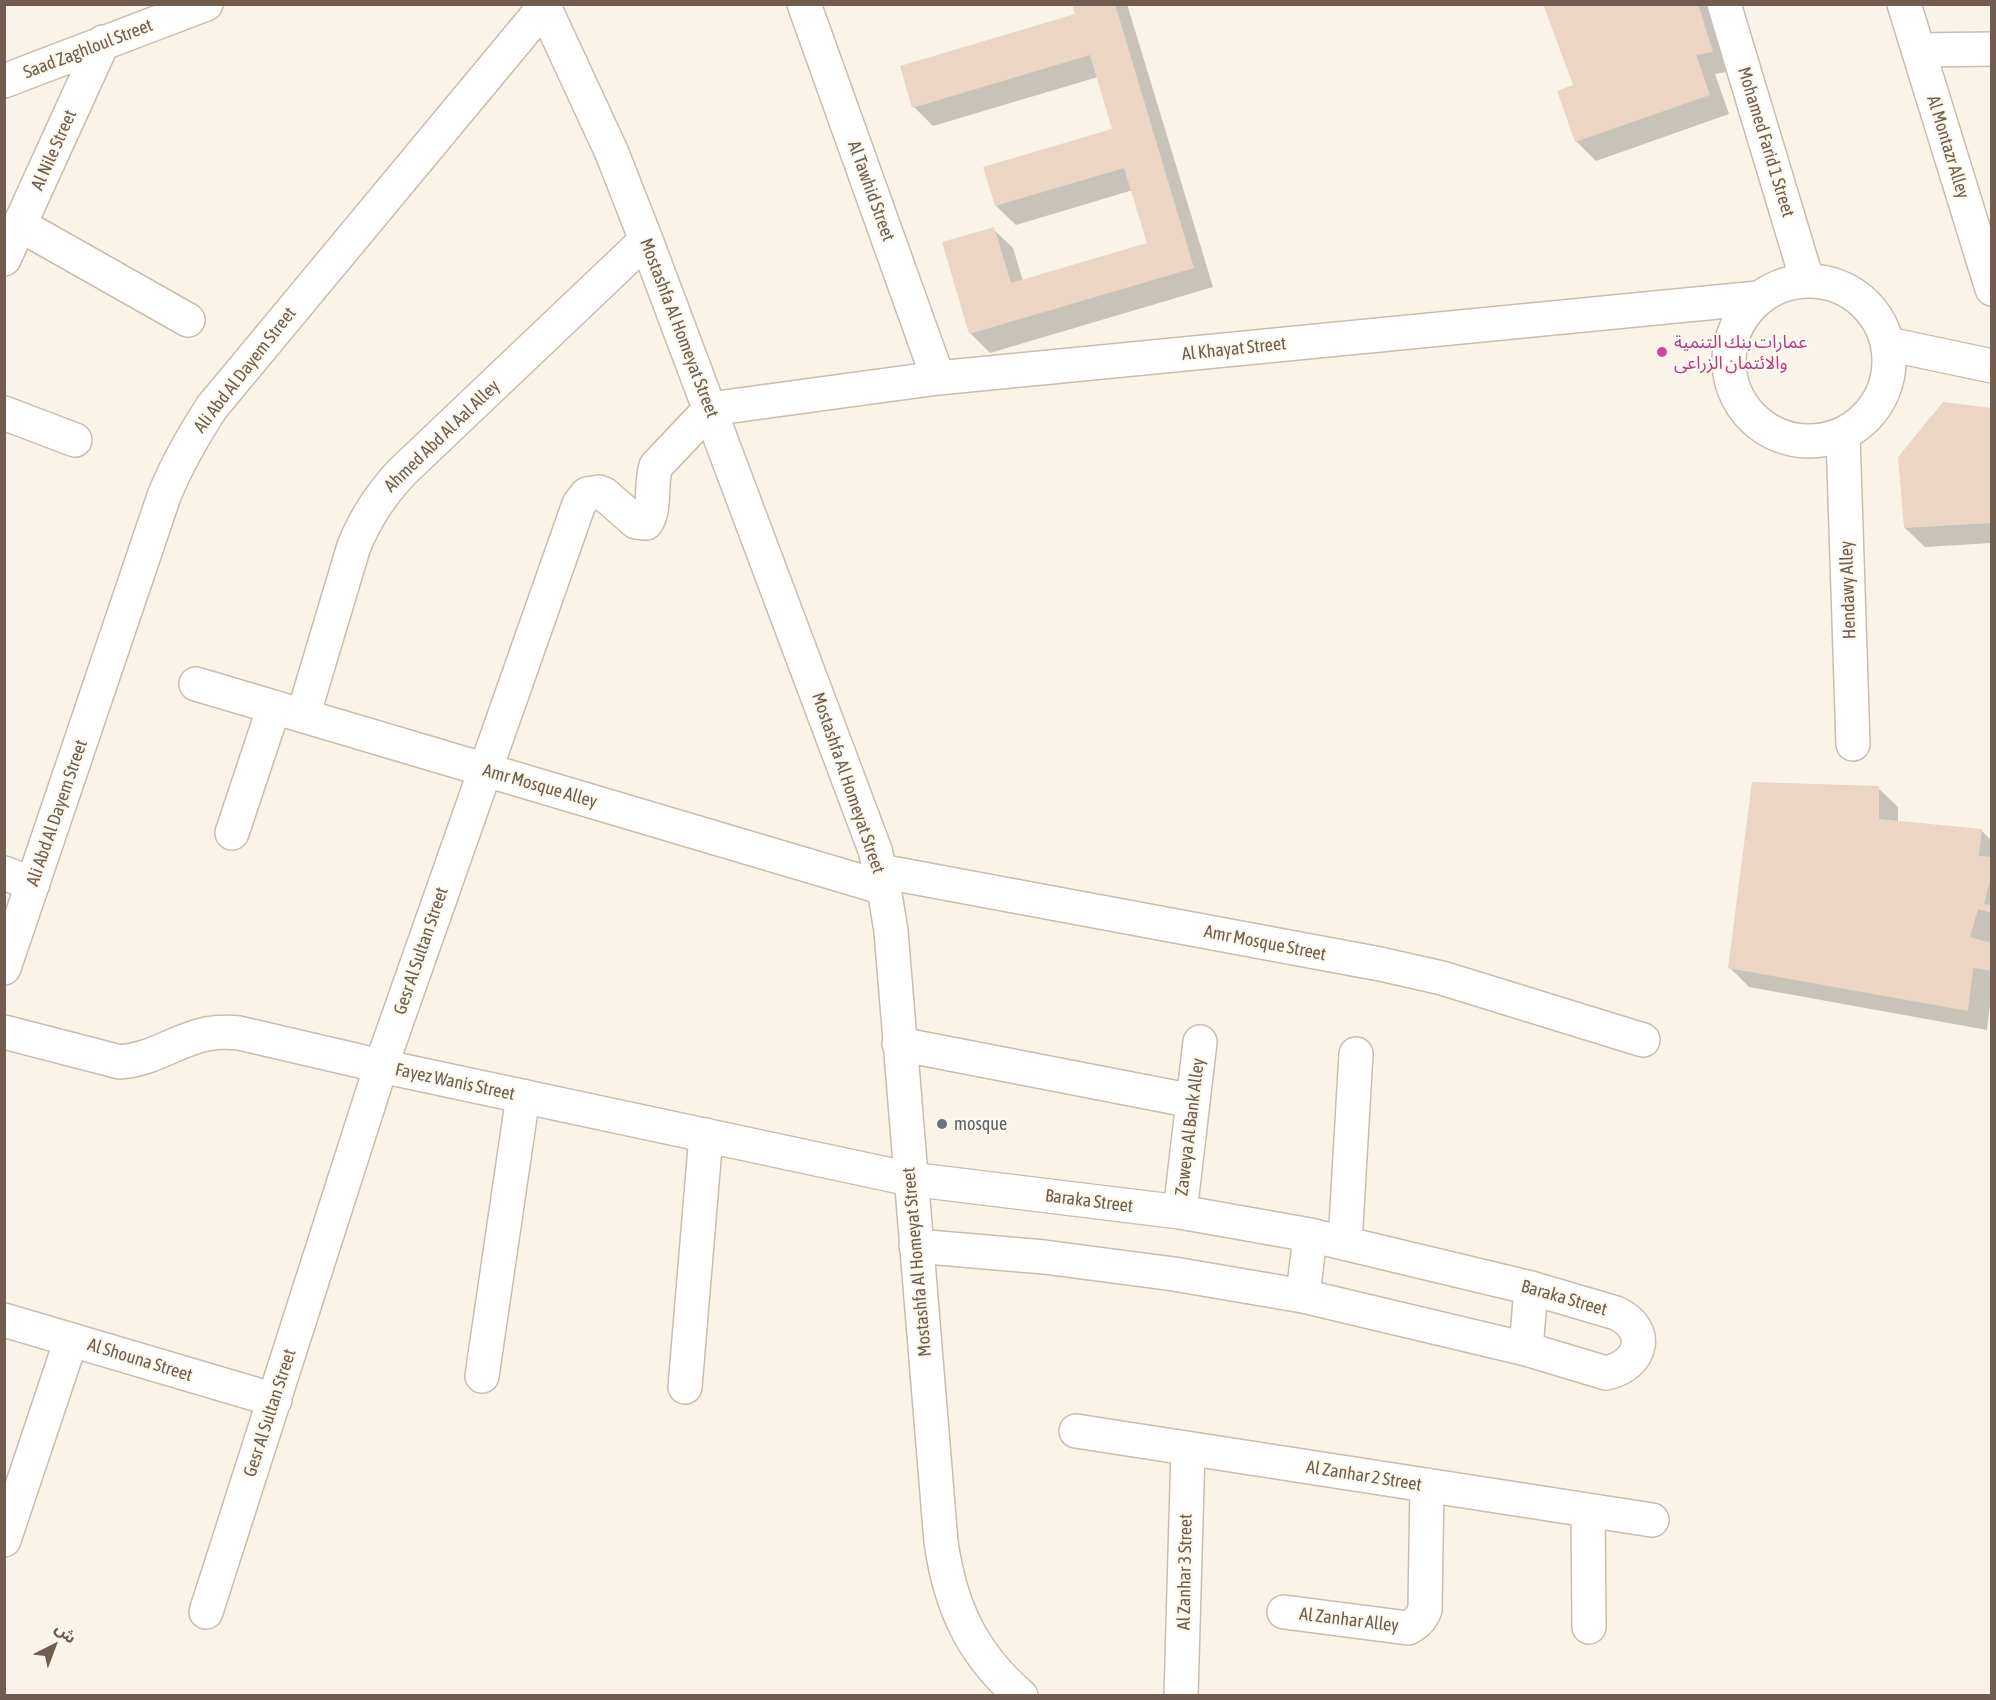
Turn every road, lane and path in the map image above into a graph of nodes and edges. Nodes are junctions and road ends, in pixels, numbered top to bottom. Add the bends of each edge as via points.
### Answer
1 (206, 4) edge
2 (804, 4) edge
3 (1724, 4) edge
4 (1904, 4) edge
5 (543, 6) edge
6 (103, 42) junction
7 (1992, 49) edge
8 (1918, 50) junction
9 (4, 81) edge
10 (20, 225) junction
11 (646, 240) junction
12 (4, 259) edge
13 (1807, 280) junction
14 (1992, 289) edge
15 (1758, 298) junction
16 (188, 320) dead end
17 (1888, 344) junction
18 (1992, 366) edge
19 (938, 378) junction
20 (710, 409) junction
21 (4, 413) edge
22 (1843, 435) junction
23 (75, 440) dead end
24 (196, 684) dead end
25 (288, 711) junction
26 (1853, 744) dead end
27 (485, 769) junction
28 (232, 833) dead end
29 (19, 878) edge
30 (882, 880) junction
31 (4, 968) edge
32 (4, 1032) edge
33 (1643, 1040) dead end
34 (1200, 1042) dead end
35 (900, 1044) junction
36 (1356, 1054) dead end
37 (381, 1066) junction
38 (522, 1096) junction
39 (1194, 1101) junction
40 (706, 1136) junction
41 (910, 1179) junction
42 (1180, 1212) junction
43 (1310, 1235) junction
44 (1345, 1243) junction
45 (916, 1246) junction
46 (1531, 1288) junction
47 (1303, 1296) junction
48 (4, 1320) edge
49 (71, 1340) junction
50 (1526, 1349) junction
51 (482, 1376) dead end
52 (685, 1387) dead end
53 (274, 1400) junction
54 (1076, 1431) dead end
55 (1188, 1449) junction
56 (1427, 1485) junction
57 (1588, 1510) junction
58 (1652, 1520) dead end
59 (4, 1540) edge
60 (206, 1612) dead end
61 (1284, 1612) dead end
62 (1589, 1627) dead end
63 (1021, 1695) edge
64 (1182, 1695) edge

1 - 6 street, Saad Zaghloul Street
2 - 19 street, Al Tawhid Street
3 - 13 street, Mohamed Farid 1 Street
4 - 8 street, Al Montazr Alley
5 - 11 street, Mostashfa Al Homeyat Street via 607,142
5 - 29 street, Ali Abd Al Dayem Street via 193,435 164,496
6 - 9 street, Saad Zaghloul Street
6 - 10 street, Al Nile Street
7 - 8 street
8 - 14 street, Al Montazr Alley
10 - 12 street, Al Nile Street
10 - 16 street
11 - 20 street, Mostashfa Al Homeyat Street
11 - 25 street, Ahmed Abd Al Aal Alley via 402,472 373,506
13 - 15 street via 1773,289
13 - 17 street via 1829,283 1867,305 1881,323
15 - 19 street, Al Khayat Street
15 - 22 street via 1732,336 1728,360 1741,404 1756,422 1775,434 1798,441 1821,441
17 - 18 street
17 - 22 street via 1890,366 1877,407
19 - 20 street, Al Khayat Street
20 - 27 street, Gesr Al Sultan Street via 656,466 646,522 636,522 604,494 592,492 582,498
20 - 30 street, Mostashfa Al Homeyat Street via 868,829
21 - 23 street
22 - 26 street, Hendawy Alley
24 - 25 street, Amr Mosque Alley
25 - 27 street, Amr Mosque Alley
25 - 28 street, Ahmed Abd Al Aal Alley
27 - 30 street, Amr Mosque Alley
27 - 37 street, Gesr Al Sultan Street
29 - 31 street, Ali Abd Al Dayem Street
30 - 33 street, Amr Mosque Street via 1380,964 1443,978
30 - 35 street, Mostashfa Al Homeyat Street via 891,931
32 - 37 street, Fayez Wanis Street via 120,1062 152,1056 206,1034 239,1033
34 - 39 street, Zaweya Al Bank Alley
35 - 39 street
35 - 41 street, Mostashfa Al Homeyat Street
36 - 44 street
37 - 38 street, Fayez Wanis Street
37 - 53 street, Gesr Al Sultan Street
38 - 40 street, Fayez Wanis Street
38 - 51 street
39 - 42 street, Zaweya Al Bank Alley
40 - 41 street, Fayez Wanis Street
40 - 52 street
41 - 42 street, Baraka Street
41 - 45 street, Mostashfa Al Homeyat Street
42 - 43 street, Baraka Street
43 - 44 street, Baraka Street
43 - 47 street
44 - 46 street, Baraka Street
45 - 47 street, Baraka Street via 1044,1257
45 - 63 street, Mostashfa Al Homeyat Street via 946,1576 972,1639 992,1667
46 - 50 street
46 - 50 street, Baraka Street via 1627,1318 1638,1341 1629,1364 1606,1373
47 - 50 street, Baraka Street
48 - 49 street, Al Shouna Street
49 - 53 street, Al Shouna Street
49 - 59 street
53 - 60 street, Gesr Al Sultan Street
54 - 55 street, Al Zanhar 2 Street
55 - 56 street, Al Zanhar 2 Street
55 - 64 street, Al Zanhar 3 Street
56 - 57 street, Al Zanhar 2 Street
56 - 61 street, Al Zanhar Alley via 1425,1610 1415,1624 1408,1628
57 - 58 street, Al Zanhar 2 Street
57 - 62 street

